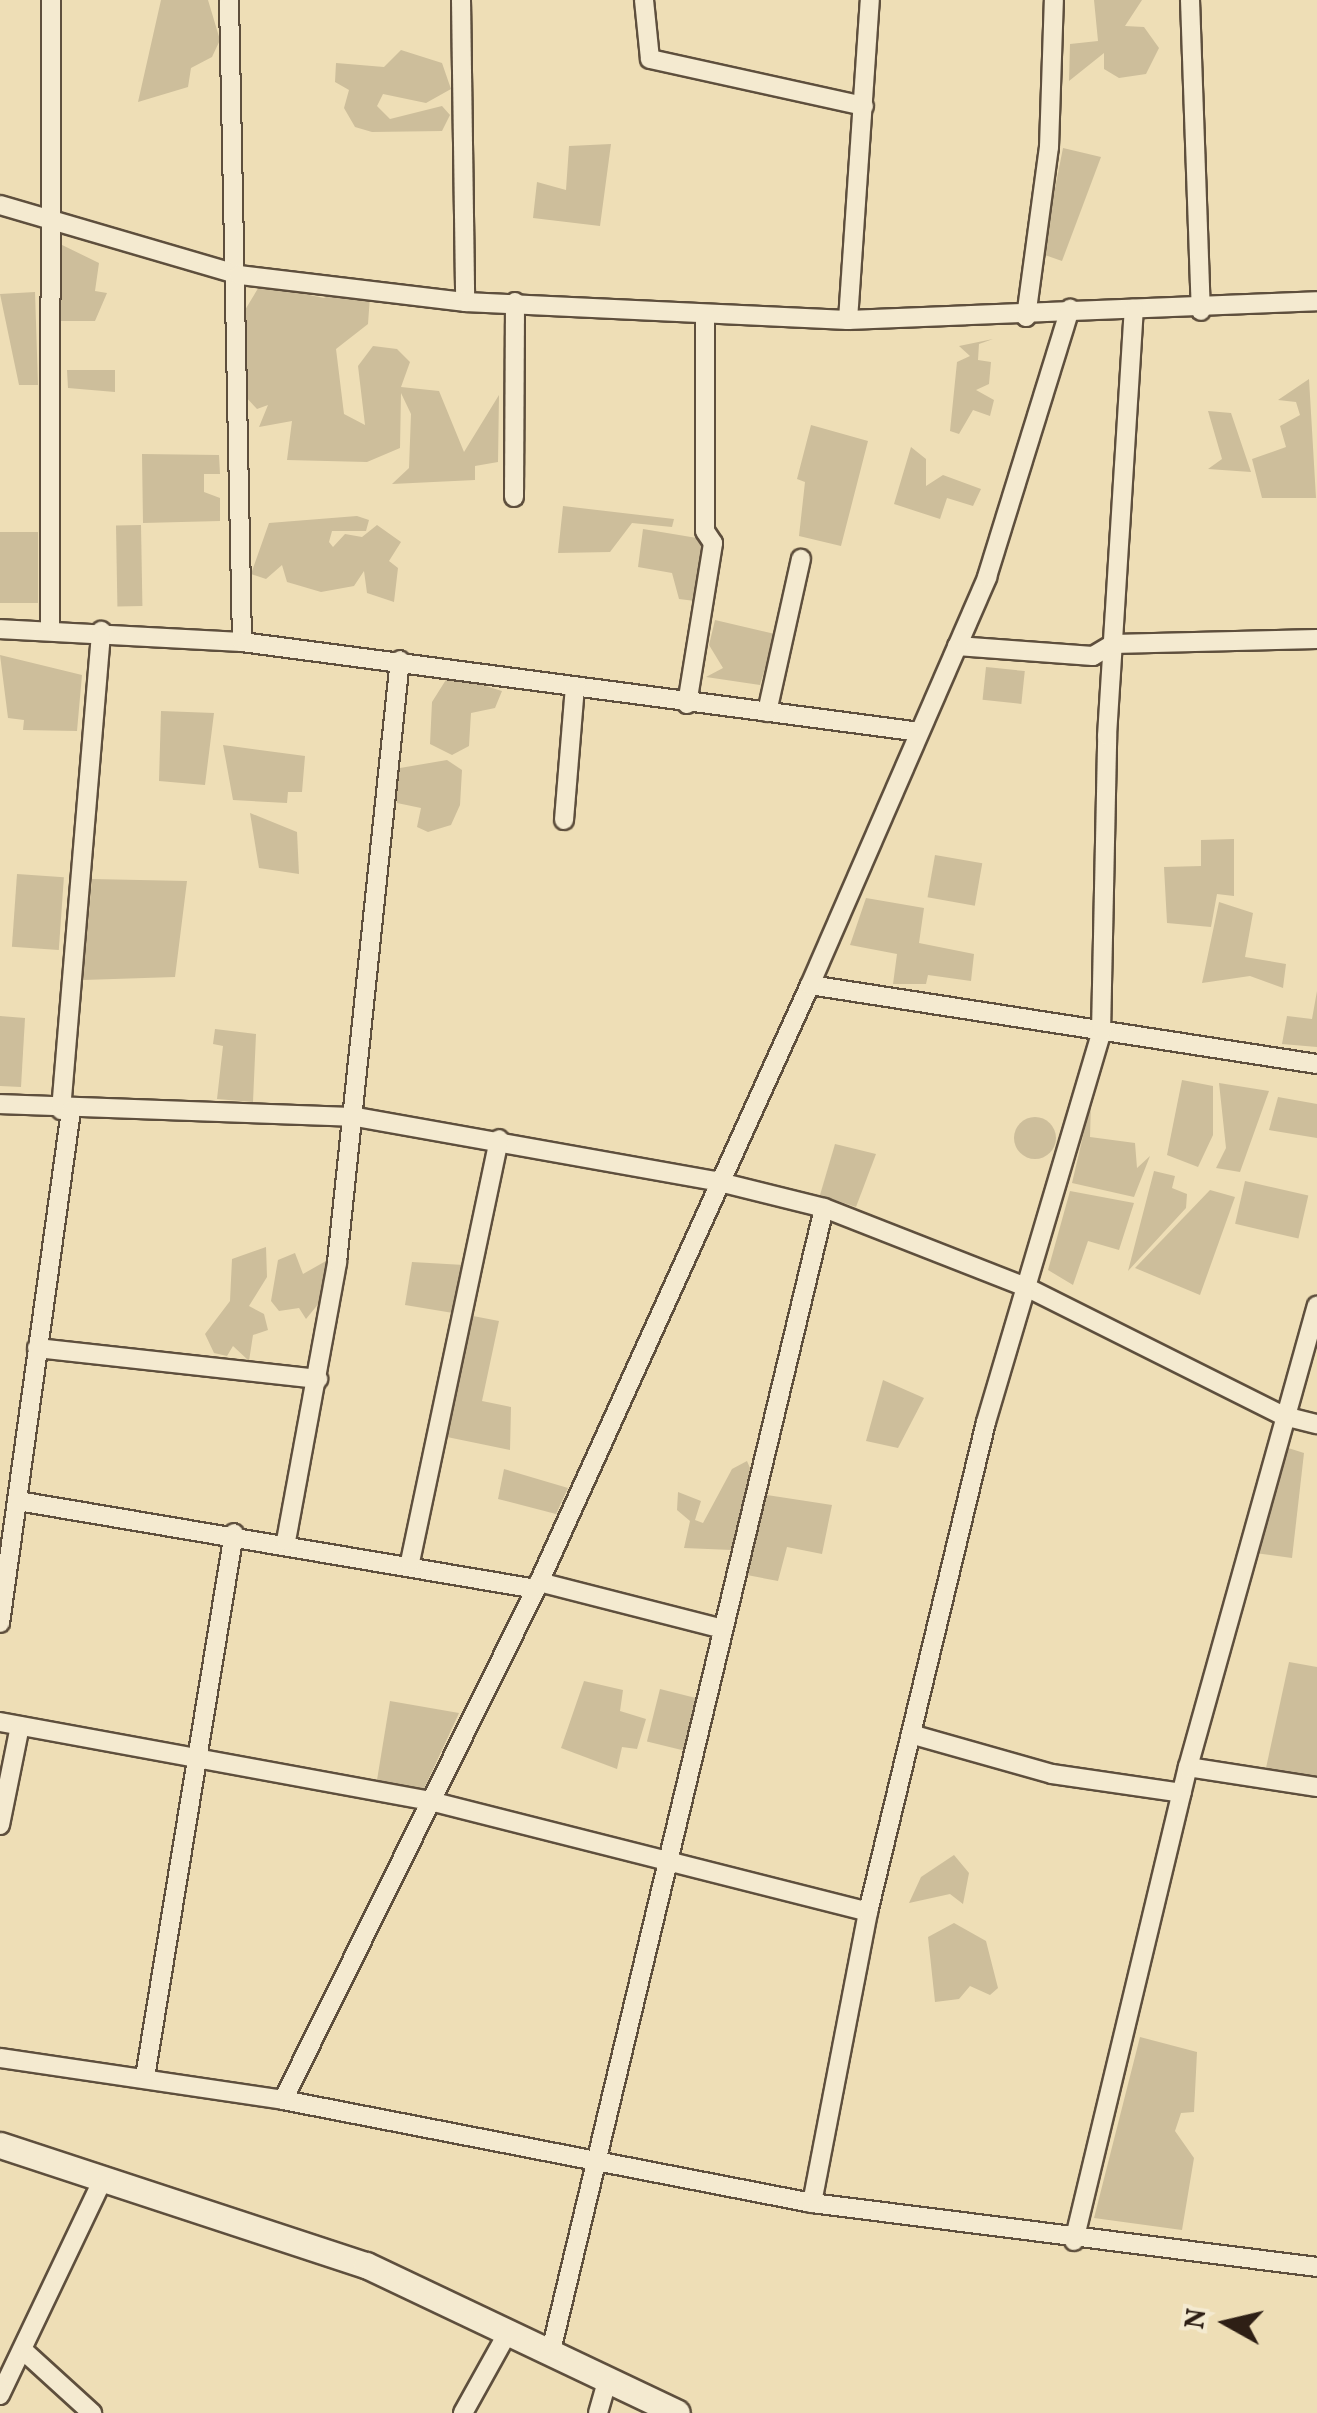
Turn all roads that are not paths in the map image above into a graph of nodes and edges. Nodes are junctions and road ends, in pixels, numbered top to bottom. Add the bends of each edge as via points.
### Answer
1 (51, 0) edge
2 (229, 0) edge
3 (460, 0) edge
4 (644, 0) edge
5 (870, 0) edge
6 (1054, 0) edge
7 (1190, 0) edge
8 (864, 106) junction
9 (0, 205) edge
10 (48, 220) junction
11 (239, 275) junction
12 (1317, 300) edge
13 (464, 302) junction
14 (514, 302) junction
15 (1070, 309) junction
16 (1134, 309) junction
17 (1202, 310) junction
18 (705, 314) junction
19 (1026, 317) junction
20 (848, 320) junction
21 (514, 497) dead end
22 (801, 559) dead end
23 (0, 629) edge
24 (50, 629) junction
25 (101, 631) junction
26 (1317, 639) edge
27 (242, 642) junction
28 (1113, 644) junction
29 (957, 646) junction
30 (400, 660) junction
31 (575, 686) junction
32 (687, 704) junction
33 (767, 712) junction
34 (913, 731) junction
35 (564, 820) dead end
36 (810, 985) junction
37 (1101, 1033) junction
38 (1317, 1064) edge
39 (0, 1104) edge
40 (66, 1111) junction
41 (356, 1117) junction
42 (500, 1138) junction
43 (715, 1181) junction
44 (824, 1208) junction
45 (1028, 1288) junction
46 (1317, 1306) edge
47 (38, 1348) junction
48 (318, 1379) junction
49 (1284, 1416) junction
50 (1317, 1424) edge
51 (18, 1500) junction
52 (234, 1533) junction
53 (286, 1542) junction
54 (410, 1562) junction
55 (537, 1586) junction
56 (0, 1623) edge
57 (720, 1628) junction
58 (0, 1722) edge
59 (20, 1726) junction
60 (914, 1735) junction
61 (192, 1758) junction
62 (1188, 1767) junction
63 (1317, 1787) edge
64 (1182, 1793) junction
65 (430, 1801) junction
66 (0, 1824) edge
67 (667, 1860) junction
68 (868, 1912) junction
69 (0, 2058) edge
70 (144, 2077) junction
71 (283, 2100) junction
72 (0, 2145) edge
73 (601, 2160) junction
74 (103, 2179) junction
75 (812, 2203) junction
76 (1074, 2241) junction
77 (1317, 2267) edge
78 (508, 2334) junction
79 (25, 2352) junction
80 (550, 2354) junction
81 (606, 2382) junction
82 (0, 2395) edge
83 (92, 2413) edge
84 (463, 2413) edge
85 (598, 2413) edge
86 (677, 2413) edge

1 - 10 street
2 - 11 street
3 - 13 street
4 - 8 street via 650,59
5 - 8 street
6 - 19 street via 1049,147
7 - 17 street
8 - 20 street
9 - 10 street
10 - 11 street
10 - 24 street
11 - 13 street
11 - 27 street
12 - 17 street
13 - 14 street
14 - 18 street
14 - 21 street
15 - 16 street
15 - 19 street
15 - 29 street via 1050,393
16 - 17 street
16 - 28 street
18 - 20 street
18 - 32 street via 705,532 713,542
19 - 20 street
22 - 33 street
23 - 24 street
24 - 25 street
25 - 27 street
25 - 40 street
26 - 28 street
27 - 30 street
28 - 29 street via 1093,656
28 - 37 street
29 - 34 street
30 - 31 street
30 - 41 street
31 - 32 street
31 - 35 street
32 - 33 street
33 - 34 street
34 - 36 street
36 - 37 street
36 - 43 street
37 - 38 street
37 - 45 street
39 - 40 street
40 - 41 street
40 - 47 street
41 - 42 street
41 - 48 street
42 - 43 street
42 - 54 street
43 - 44 street
43 - 55 street
44 - 45 street
44 - 57 street
45 - 49 street
45 - 60 street via 986,1422
46 - 49 street
47 - 48 street
47 - 51 street
48 - 53 street
49 - 50 street
49 - 62 street
51 - 52 street
51 - 56 street
52 - 53 street
52 - 61 street
53 - 54 street
54 - 55 street
55 - 57 street
55 - 65 street
57 - 67 street
58 - 59 street
59 - 61 street
59 - 66 street
60 - 64 street via 1052,1774
60 - 68 street
61 - 65 street
61 - 70 street
62 - 63 street
62 - 64 street
64 - 76 street
65 - 67 street
65 - 71 street
67 - 68 street
67 - 73 street
68 - 75 street
69 - 70 street
70 - 71 street
71 - 73 street
72 - 74 street
73 - 75 street
73 - 80 street
74 - 78 street via 366,2265
74 - 79 street
75 - 76 street
76 - 77 street
78 - 80 street
78 - 84 street
79 - 82 street
79 - 83 street
80 - 81 street
81 - 85 street
81 - 86 street

